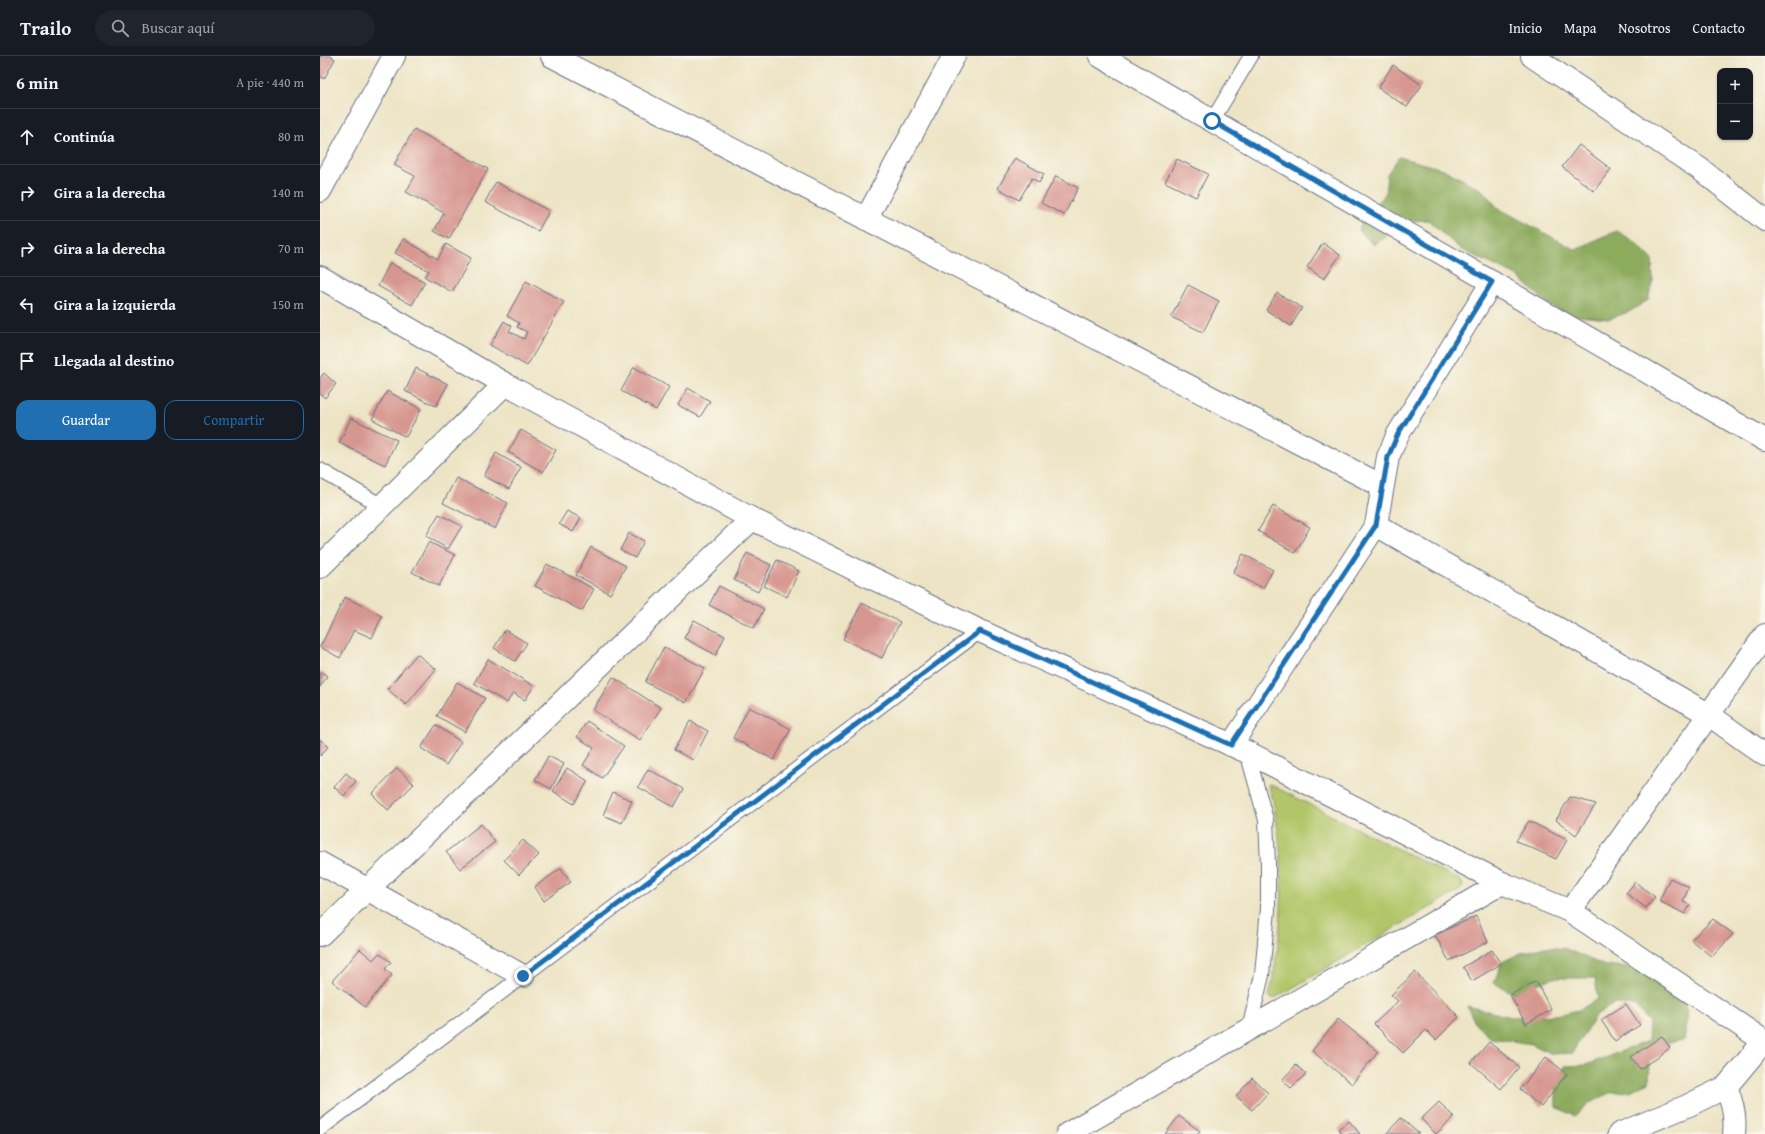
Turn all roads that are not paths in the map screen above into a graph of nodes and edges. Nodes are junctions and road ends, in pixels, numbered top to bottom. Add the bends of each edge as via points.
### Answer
1 (394, 56) edge
2 (552, 56) edge
3 (954, 56) edge
4 (1100, 56) edge
5 (1251, 56) edge
6 (1532, 56) edge
7 (1212, 121) junction
8 (320, 191) edge
9 (866, 219) junction
10 (1765, 220) edge
11 (320, 277) edge
12 (1492, 282) junction
13 (505, 384) junction
14 (1765, 440) edge
15 (320, 470) edge
16 (1382, 486) junction
17 (382, 506) junction
18 (752, 519) junction
19 (1376, 525) junction
20 (320, 567) edge
21 (980, 631) junction
22 (1765, 635) edge
23 (1708, 714) junction
24 (1239, 748) junction
25 (1765, 754) edge
26 (320, 862) edge
27 (1502, 883) junction
28 (368, 889) junction
29 (1570, 911) junction
30 (320, 935) edge
31 (523, 976) junction
32 (1249, 1029) junction
33 (1764, 1041) edge
34 (1726, 1087) junction
35 (320, 1129) edge
36 (1067, 1134) edge
37 (1619, 1134) edge
38 (1734, 1134) edge

1 - 8 street
2 - 9 street
3 - 9 street
4 - 7 street
5 - 7 lane
6 - 10 street via 1700,169
7 - 12 street
9 - 16 street
11 - 13 street
12 - 14 street
12 - 16 street via 1398,434 1388,457
13 - 17 street
13 - 18 street
15 - 17 lane
16 - 19 street
17 - 20 street
18 - 21 street
18 - 28 street
19 - 23 street
19 - 24 street
21 - 24 street
21 - 31 lane
22 - 23 street
23 - 25 street
23 - 29 street
24 - 27 street
24 - 32 lane via 1266,820 1268,864 1268,909 1262,975
26 - 28 street
27 - 29 street
27 - 32 street
28 - 30 street
28 - 31 street
29 - 33 street
31 - 35 lane
32 - 36 street
33 - 34 street
34 - 37 street
34 - 38 street via 1732,1101

